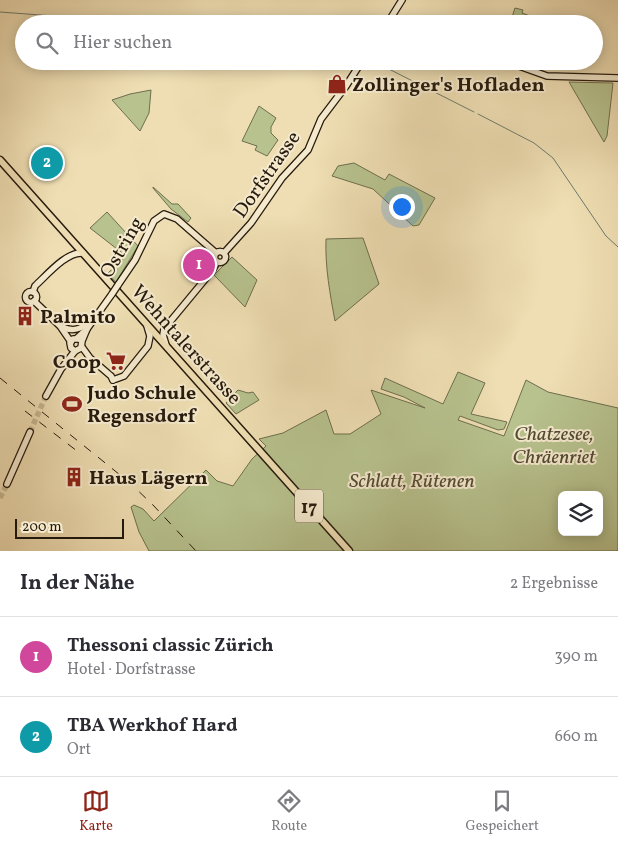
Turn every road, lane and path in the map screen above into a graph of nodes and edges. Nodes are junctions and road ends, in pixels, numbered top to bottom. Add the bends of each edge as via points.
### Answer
1 (402, 0) edge
2 (393, 15) edge
3 (356, 70) edge
4 (530, 70) edge
5 (618, 78) edge
6 (0, 160) edge
7 (69, 237) junction
8 (83, 253) junction
9 (216, 253) junction
10 (224, 253) junction
11 (69, 256) junction
12 (217, 262) junction
13 (100, 312) junction
14 (168, 323) junction
15 (148, 326) junction
16 (61, 328) junction
17 (76, 344) junction
18 (165, 345) junction
19 (148, 346) junction
20 (46, 396) tunnel mouth
21 (30, 432) tunnel mouth
22 (7, 484) tunnel mouth
23 (349, 551) edge

1 - 2 main road
3 - 10 main road, Dorfstrasse via 321,119 308,150 282,178 251,224
4 - 5 main road via 547,76
6 - 7 main road, Wehntalerstrasse / 17
7 - 8 main road, Wehntalerstrasse / 17
7 - 11 main road via 72,248
8 - 11 main road
8 - 15 main road, Wehntalerstrasse / 17
9 - 10 main road
9 - 12 main road via 214,258
9 - 13 main road, Ostring, bridge via 178,219 164,214 154,220 135,260
10 - 12 main road via 224,260
11 - 16 main road via 35,286 33,292 36,295 34,301
12 - 14 main road
13 - 16 main road via 78,330
13 - 17 main road, Ostring
14 - 15 main road via 159,328
14 - 18 main road via 163,335
15 - 18 main road, Wehntalerstrasse / 17
15 - 19 main road
16 - 17 main road
17 - 19 main road via 110,380 124,376
17 - 20 main road, Ostring
18 - 19 main road
18 - 23 main road, Wehntalerstrasse / 17
21 - 22 main road

